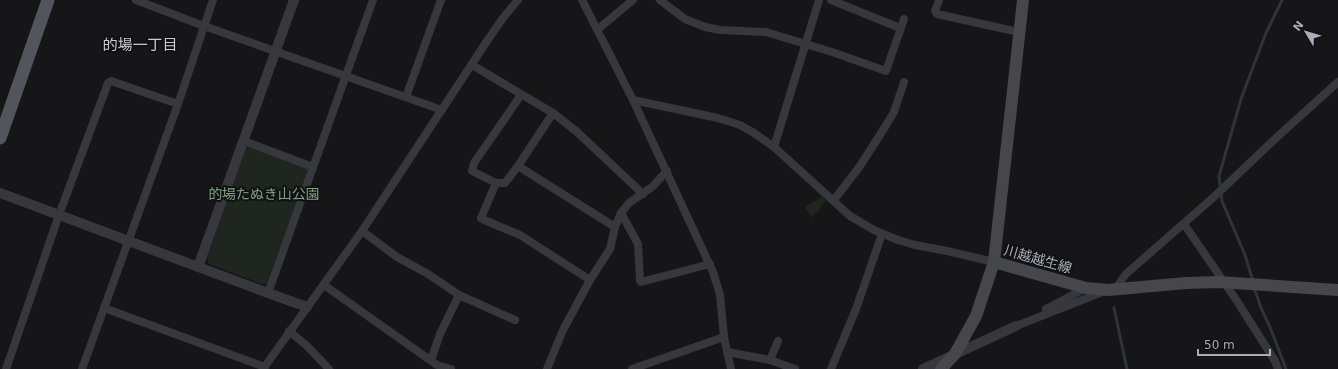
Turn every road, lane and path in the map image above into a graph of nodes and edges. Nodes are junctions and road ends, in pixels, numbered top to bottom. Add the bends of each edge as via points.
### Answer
1 (48, 0) edge
2 (136, 0) edge
3 (213, 0) edge
4 (294, 0) edge
5 (373, 0) edge
6 (441, 0) edge
7 (518, 0) edge
8 (582, 0) edge
9 (633, 0) edge
10 (660, 0) edge
11 (820, 0) edge
12 (831, 0) edge
13 (938, 0) edge
14 (1022, 0) edge
15 (904, 19) dead end
16 (204, 26) junction
17 (900, 28) junction
18 (597, 30) junction
19 (1019, 32) junction
20 (806, 45) junction
21 (276, 51) junction
22 (472, 65) junction
23 (346, 76) junction
24 (904, 82) dead end
25 (1338, 82) edge
26 (521, 94) junction
27 (406, 97) junction
28 (633, 100) junction
29 (178, 104) junction
30 (442, 110) junction
31 (553, 113) junction
32 (0, 138) edge
33 (244, 141) junction
34 (774, 148) junction
35 (518, 166) junction
36 (313, 167) junction
37 (667, 171) junction
38 (496, 183) junction
39 (0, 193) edge
40 (643, 194) junction
41 (834, 200) junction
42 (621, 213) junction
43 (59, 215) junction
44 (1184, 224) junction
45 (615, 227) junction
46 (362, 231) junction
47 (882, 234) junction
48 (129, 241) junction
49 (994, 262) junction
50 (710, 264) junction
51 (198, 267) junction
52 (590, 280) junction
53 (324, 285) junction
54 (1086, 288) junction
55 (1111, 290) junction
56 (1338, 290) edge
57 (268, 293) junction
58 (458, 295) junction
59 (307, 307) junction
60 (104, 308) junction
61 (515, 320) dead end
62 (1016, 326) junction
63 (289, 331) junction
64 (724, 337) junction
65 (778, 341) dead end
66 (727, 352) junction
67 (955, 354) junction
68 (770, 360) junction
69 (434, 364) edge
70 (264, 368) edge
71 (6, 369) edge
72 (82, 369) edge
73 (329, 369) edge
74 (451, 369) edge
75 (547, 369) edge
76 (632, 369) edge
77 (731, 369) edge
78 (795, 369) edge
79 (831, 369) edge
80 (923, 369) edge
81 (941, 369) edge
82 (1278, 369) edge

1 - 32 main road
2 - 16 street
3 - 16 street
4 - 21 street
5 - 23 street
6 - 27 street
7 - 22 street
8 - 18 street
9 - 18 street
10 - 20 street via 685,19 705,27 766,32
11 - 20 street
12 - 17 street
13 - 19 street via 937,14
14 - 19 main road, 川越越生線
15 - 17 street
16 - 21 street
16 - 29 street
17 - 20 street via 886,71
18 - 28 street
19 - 49 main road, 川越越生線
20 - 34 street
21 - 23 street
21 - 33 street
22 - 26 street
22 - 30 street
23 - 27 street
23 - 36 street
24 - 41 street via 894,112 860,166
25 - 44 street
26 - 31 street
26 - 38 street via 474,163 472,171
27 - 30 street
28 - 34 street via 730,122 754,133
28 - 37 street
29 - 43 street via 111,81 108,83
29 - 48 street
30 - 46 street
31 - 35 street
31 - 40 street via 576,131
33 - 36 street
33 - 51 street
34 - 41 street
35 - 38 street via 505,183
35 - 45 street
36 - 57 street
37 - 40 street
37 - 50 street
38 - 52 street via 481,218 520,235
39 - 43 street
40 - 42 street via 629,203
41 - 47 street via 850,216
42 - 45 street
42 - 50 street via 638,244 641,282
43 - 48 street
43 - 71 street
44 - 55 street
44 - 82 street via 1237,301
45 - 52 street via 610,249
46 - 53 street
46 - 58 street via 397,258 428,274
47 - 49 street via 914,245
47 - 79 street via 856,309
48 - 51 street
48 - 60 street
49 - 54 main road, 川越越生線
49 - 67 main road via 976,316
50 - 64 street via 720,295
51 - 57 street
52 - 75 street via 563,330
53 - 59 street
53 - 69 street
54 - 55 main road, 川越越生線
54 - 62 street
55 - 56 main road, 川越越生線, bridge via 1186,283 1230,283
55 - 62 street
57 - 59 street
58 - 61 street
58 - 69 street via 440,334
59 - 63 street
60 - 70 street
60 - 72 street
62 - 67 street
63 - 70 street
63 - 73 street
64 - 66 street
64 - 76 street
65 - 68 street
66 - 68 street
66 - 77 street
67 - 80 street
67 - 81 main road
68 - 78 street
69 - 74 street

